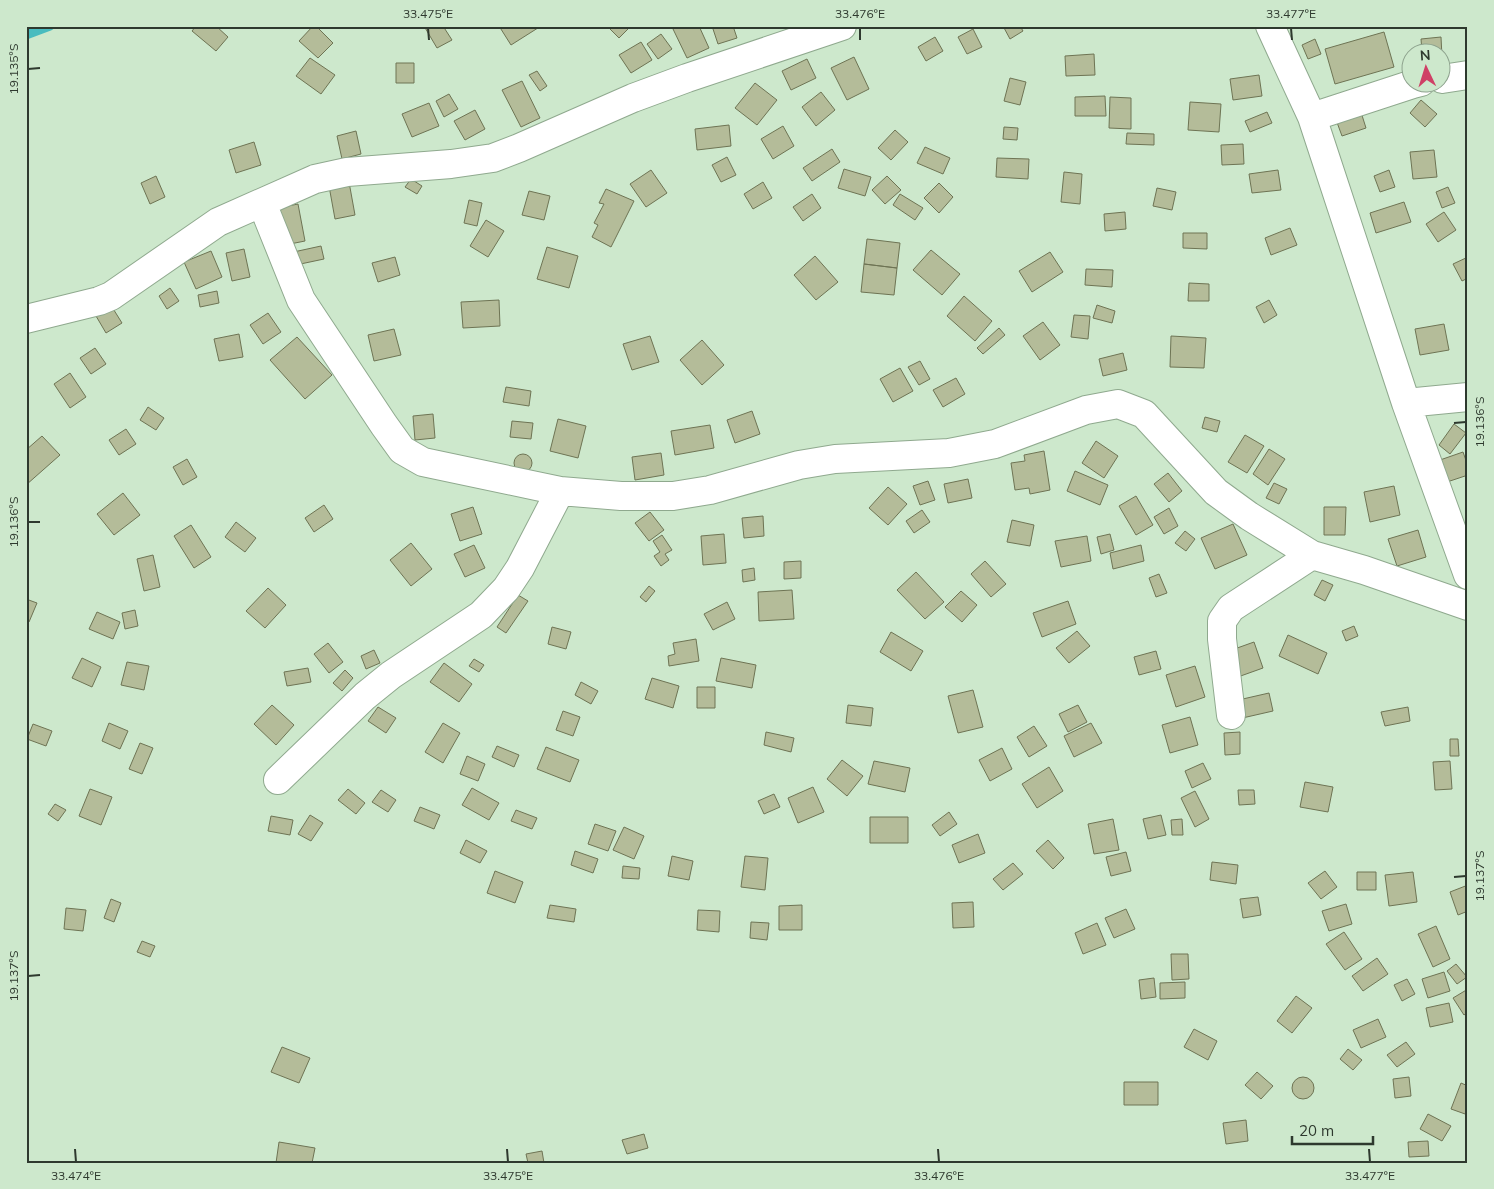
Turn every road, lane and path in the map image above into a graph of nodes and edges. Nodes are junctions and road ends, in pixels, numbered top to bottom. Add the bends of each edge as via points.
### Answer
1 (842, 26) edge
2 (1270, 26) edge
3 (1468, 75) edge
4 (1452, 77) edge
5 (1402, 88) edge
6 (1312, 117) junction
7 (262, 203) junction
8 (26, 319) edge
9 (1468, 397) edge
10 (1406, 403) junction
11 (560, 491) junction
12 (1312, 555) junction
13 (1468, 576) edge
14 (1468, 606) edge
15 (1231, 715) dead end
16 (278, 780) dead end

1 - 7 street via 624,101 493,158 347,172 315,179
2 - 6 street
3 - 4 street
5 - 6 street
6 - 10 street
7 - 8 street via 218,222 111,296
7 - 11 street via 301,300 402,450 423,462
9 - 10 street
10 - 13 street
11 - 12 street via 673,496 834,459 949,453 995,444 1086,410 1118,404 1144,414 1216,492
11 - 16 street via 520,568 506,589 481,615 391,674
12 - 14 street
12 - 15 street via 1230,608 1222,621

